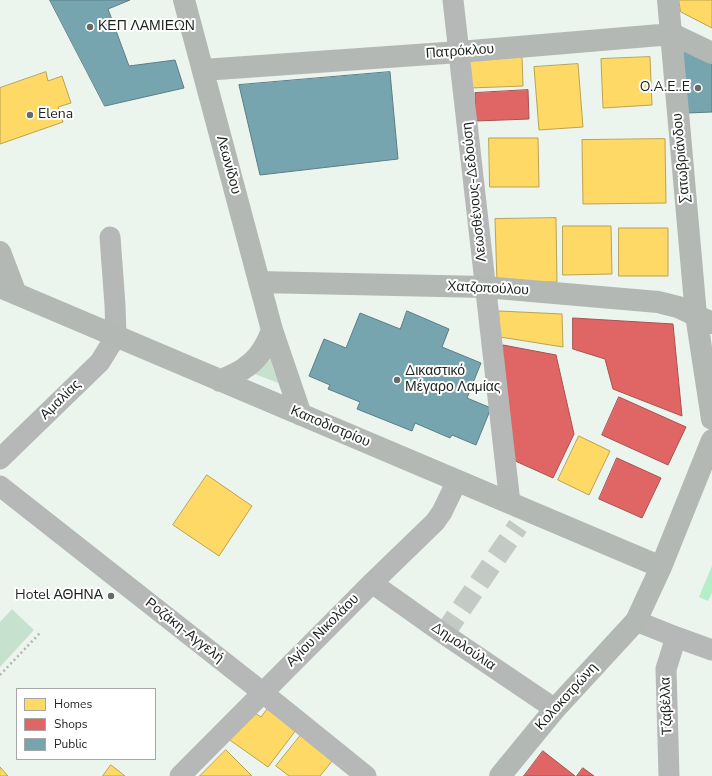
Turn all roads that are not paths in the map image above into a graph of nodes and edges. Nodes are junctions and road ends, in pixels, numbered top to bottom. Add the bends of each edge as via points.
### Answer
1 (184, 0) edge
2 (453, 0) edge
3 (668, 0) edge
4 (672, 34) junction
5 (459, 52) junction
6 (712, 53) edge
7 (203, 70) junction
8 (110, 237) dead end
9 (0, 252) edge
10 (259, 282) junction
11 (485, 287) junction
12 (8, 291) edge
13 (704, 319) edge
14 (272, 330) junction
15 (116, 336) junction
16 (220, 380) junction
17 (301, 415) junction
18 (712, 419) edge
19 (712, 440) edge
20 (0, 459) edge
21 (457, 481) junction
22 (0, 486) edge
23 (510, 503) junction
24 (661, 568) junction
25 (372, 583) junction
26 (636, 621) junction
27 (676, 637) junction
28 (712, 650) edge
29 (262, 692) junction
30 (555, 709) junction
31 (353, 772) edge
32 (180, 776) edge
33 (500, 776) edge
34 (669, 776) edge

1 - 7 main road, Λεωνίδου
2 - 5 street, Λεωσθένους-Δεδούση
3 - 4 main road, Σατωβριάνδου
4 - 5 main road, Πατρόκλου
4 - 6 main road
4 - 13 main road, Σατωβριάνδου
5 - 7 main road, Πατρόκλου
5 - 11 street, Λεωσθένους-Δεδούση
7 - 10 main road, Λεωνίδου
8 - 15 street
9 - 12 main road
10 - 11 main road, Χατζοπούλου
10 - 14 main road, Λεωνίδου
11 - 13 main road, Χατζοπούλου via 658,302 678,307
11 - 23 street, Λεωσθένους-Δεδούση
12 - 15 main road, Καποδιστρίου
13 - 18 main road, Σατωβριάνδου
14 - 16 main road via 263,349 248,366
14 - 17 main road, Λεωνίδου
15 - 16 main road, Καποδιστρίου
15 - 20 street, Αμαλίας via 100,362
16 - 17 main road, Καποδιστρίου
17 - 21 main road, Καποδιστρίου
19 - 24 main road, Κολοκοτρώνη
21 - 23 main road, Καποδιστρίου
21 - 25 street, Αγίου Νικολάου via 435,522
22 - 29 street, Ροζάκη-Αγγελή
23 - 24 main road, Καποδιστρίου
24 - 26 main road, Κολοκοτρώνη
25 - 29 street, Αγίου Νικολάου
25 - 30 street, Δημολούλια
26 - 27 street
26 - 30 main road, Κολοκοτρώνη
27 - 28 street
27 - 34 street, Τζαβέλλα via 666,669
29 - 31 street, Ροζάκη-Αγγελή
29 - 32 street, Αγίου Νικολάου
30 - 33 main road, Κολοκοτρώνη

